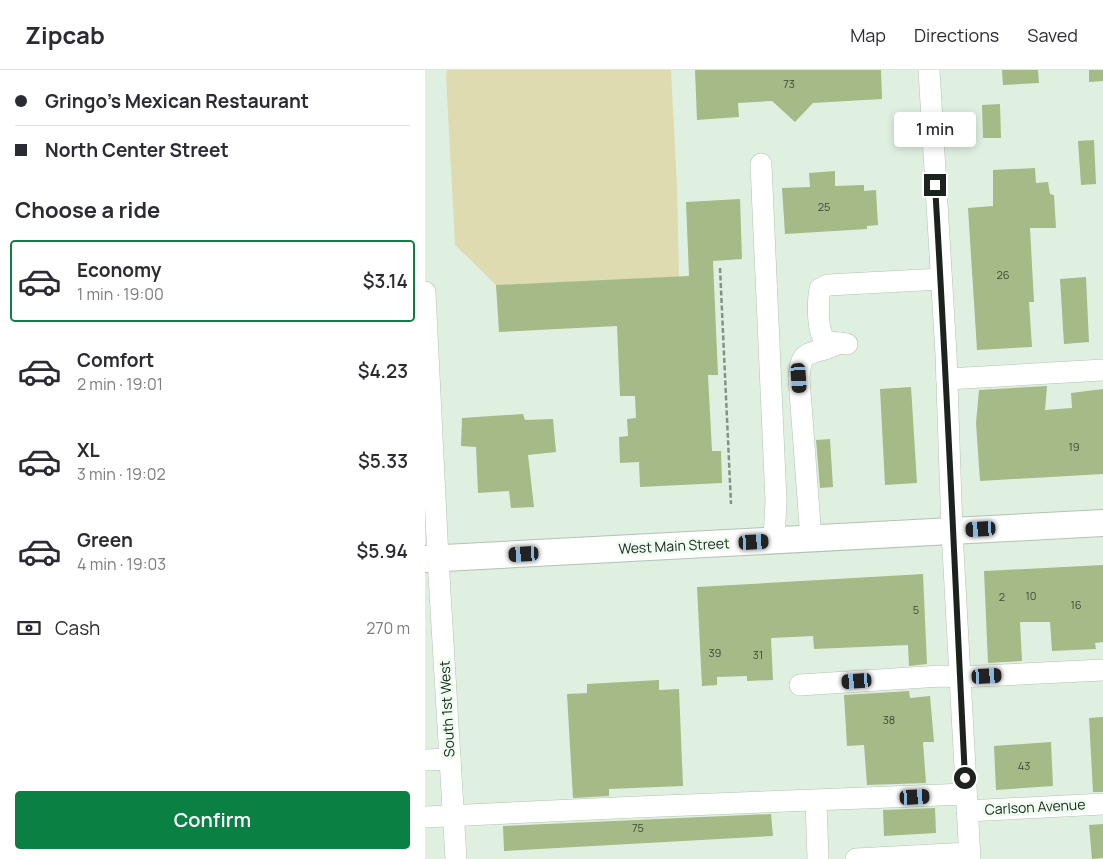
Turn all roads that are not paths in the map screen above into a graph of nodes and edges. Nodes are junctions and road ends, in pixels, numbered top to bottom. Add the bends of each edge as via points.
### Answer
1 (929, 70) edge
2 (761, 164) dead end
3 (941, 279) junction
4 (425, 292) edge
5 (1103, 370) edge
6 (947, 379) junction
7 (1103, 523) edge
8 (952, 531) junction
9 (811, 538) junction
10 (774, 540) junction
11 (431, 559) edge
12 (1103, 670) edge
13 (960, 677) junction
14 (799, 685) dead end
15 (450, 759) junction
16 (425, 760) edge
17 (816, 801) junction
18 (966, 802) junction
19 (1103, 804) edge
20 (454, 815) junction
21 (425, 817) edge
22 (969, 856) edge
23 (456, 859) edge
24 (819, 859) edge
25 (855, 859) edge

1 - 3 street
2 - 10 street via 776,501
3 - 6 street
3 - 9 street via 829,285 820,289 822,338 845,344 810,352 804,356 800,366
4 - 11 street, South 1st West
5 - 6 street
6 - 8 street
7 - 8 main road, West Main Street
8 - 9 main road, West Main Street
8 - 13 street
9 - 10 main road, West Main Street
10 - 11 main road, West Main Street
11 - 15 street, South 1st West
12 - 13 street
13 - 14 street
13 - 18 street
15 - 16 street
15 - 20 street, South 1st West
17 - 18 street, Carlson Avenue
17 - 20 street, Carlson Avenue
17 - 24 street
18 - 19 street, Carlson Avenue
18 - 22 street
20 - 21 street, Carlson Avenue
20 - 23 street, South 1st West
22 - 25 street

